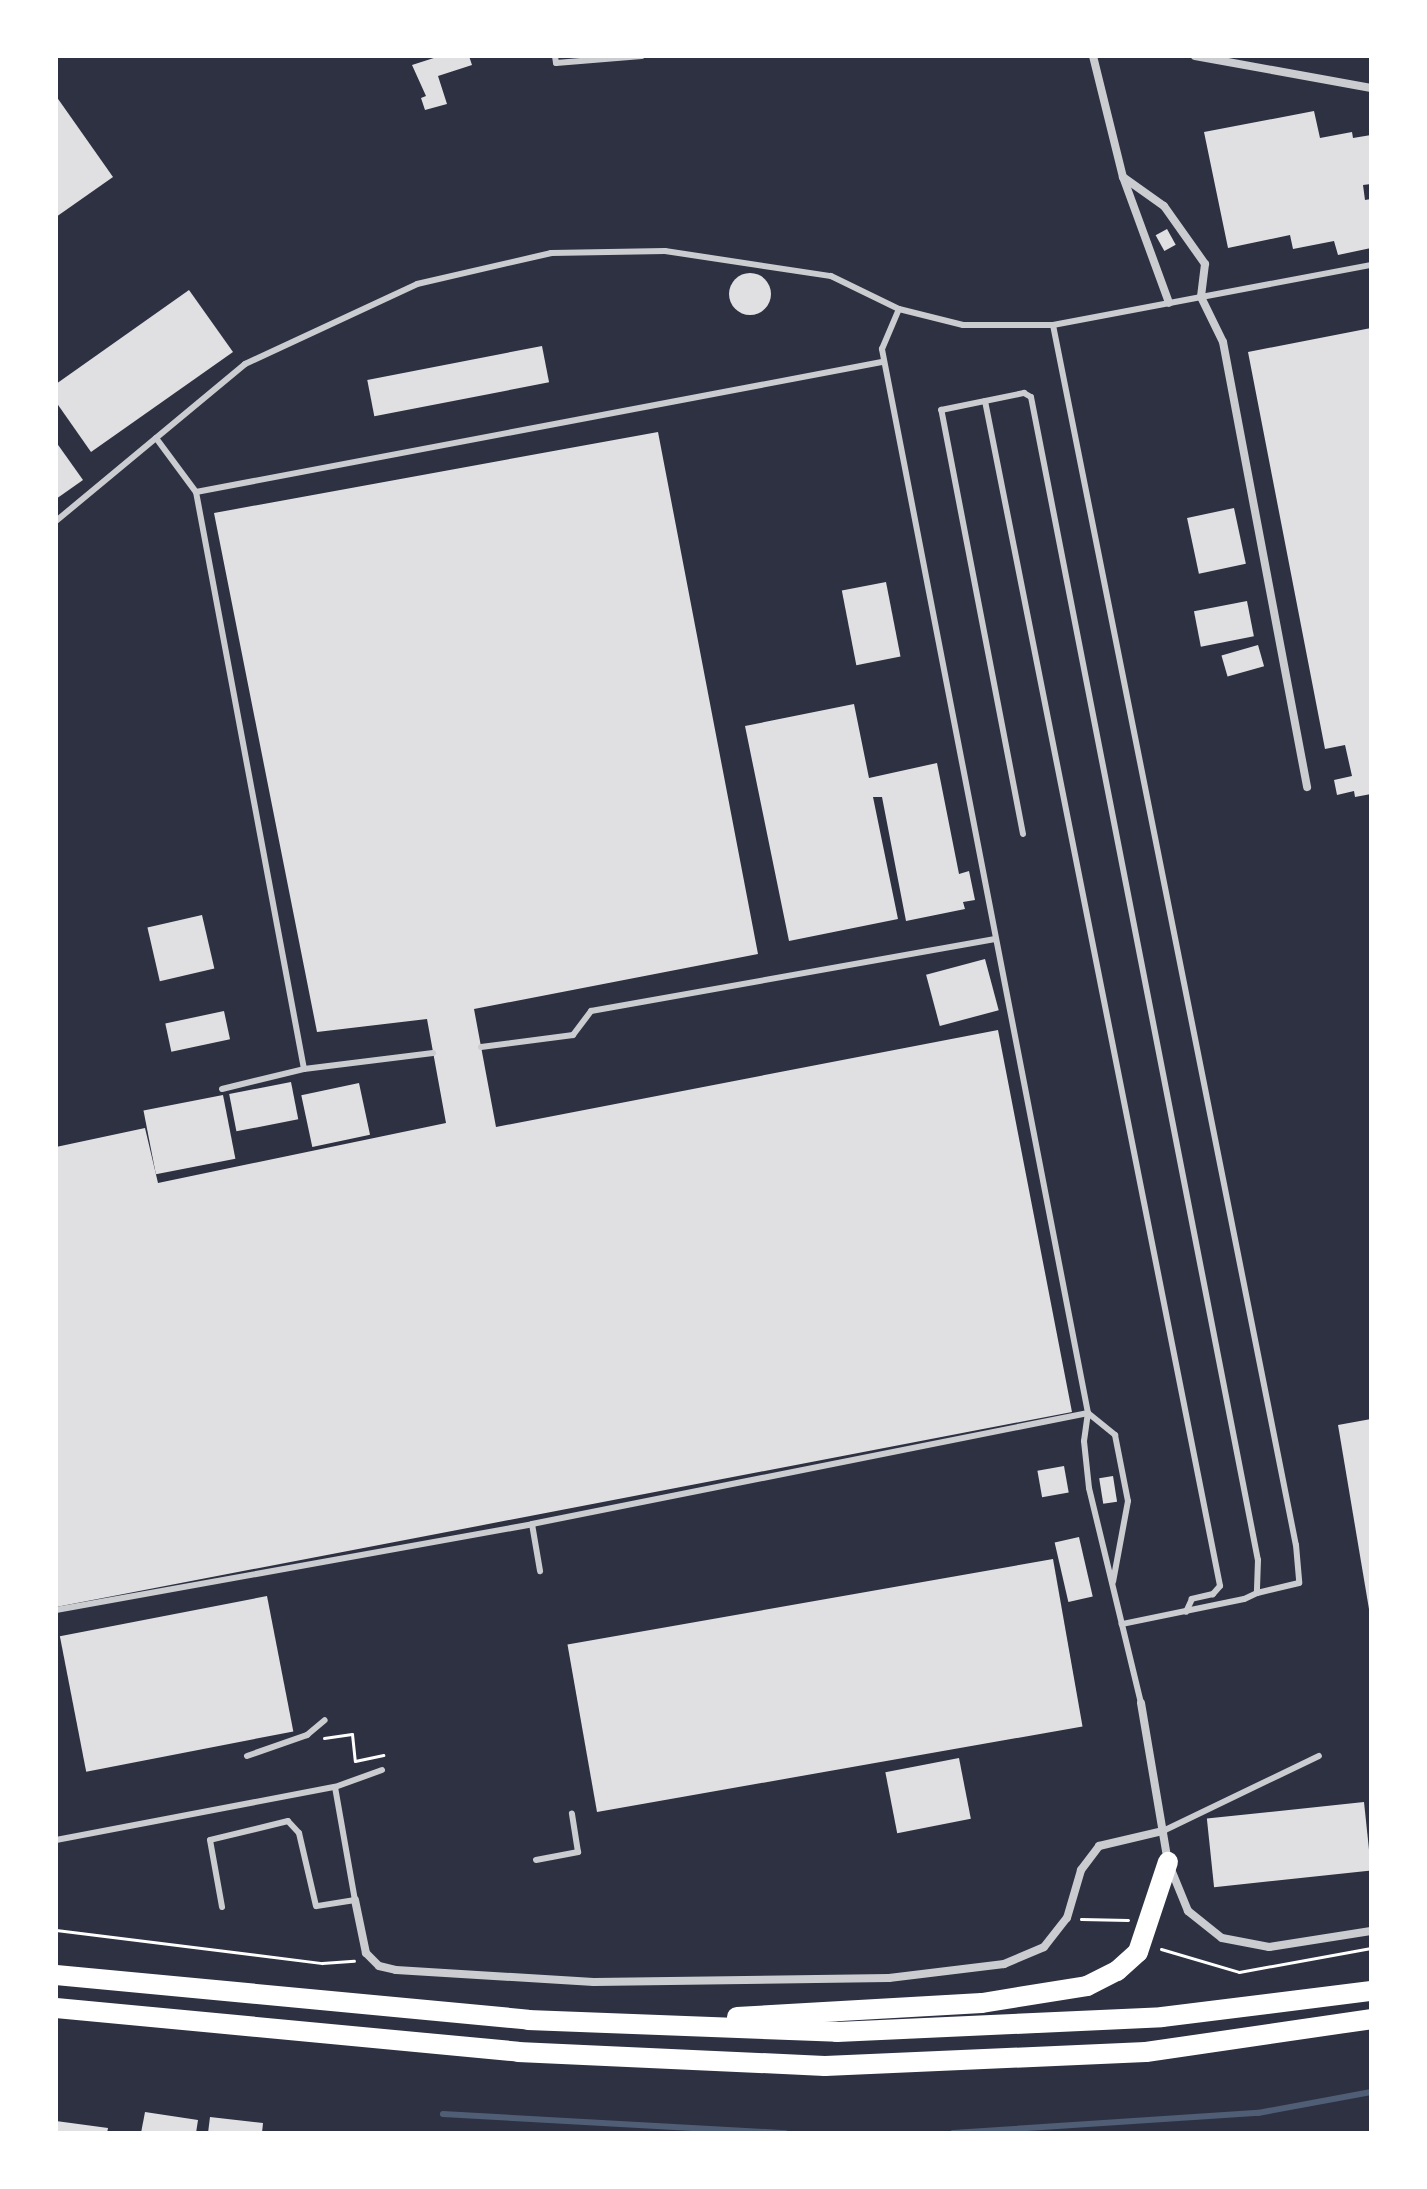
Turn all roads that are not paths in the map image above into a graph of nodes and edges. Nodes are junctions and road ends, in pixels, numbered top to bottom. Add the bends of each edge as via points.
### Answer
1 (555, 56) edge
2 (642, 56) edge
3 (1093, 56) edge
4 (1195, 56) edge
5 (1371, 88) edge
6 (1123, 177) junction
7 (1371, 265) edge
8 (1201, 297) junction
9 (1169, 303) junction
10 (899, 309) junction
11 (1053, 325) junction
12 (882, 362) junction
13 (985, 401) junction
14 (156, 438) junction
15 (196, 492) junction
16 (56, 521) edge
17 (1307, 787) dead end
18 (1023, 834) dead end
19 (994, 939) junction
20 (481, 1047) dead end
21 (433, 1053) dead end
22 (304, 1069) junction
23 (222, 1089) dead end
24 (1088, 1413) junction
25 (532, 1524) junction
26 (540, 1571) dead end
27 (1112, 1587) junction
28 (1257, 1593) junction
29 (56, 1610) edge
30 (1186, 1612) junction
31 (1122, 1624) junction
32 (1141, 1703) joint
33 (325, 1720) dead end
34 (247, 1756) dead end
35 (1319, 1756) dead end
36 (382, 1770) dead end
37 (335, 1787) junction
38 (572, 1813) dead end
39 (1163, 1831) junction
40 (56, 1840) edge
41 (536, 1860) dead end
42 (1168, 1862) junction
43 (355, 1900) junction
44 (222, 1907) dead end
45 (1371, 1931) edge
46 (56, 1975) edge
47 (1371, 1991) edge
48 (56, 2008) edge
49 (1371, 2019) edge
50 (616, 2024) junction

1 - 2 lane via 556,63
3 - 6 street
4 - 5 street
6 - 8 street via 1164,206 1187,235 1205,264
6 - 9 street
7 - 8 lane
8 - 9 lane
8 - 17 street via 1223,342
9 - 11 lane
10 - 11 lane via 963,325
10 - 12 lane
10 - 14 lane via 831,276 736,259 665,251 551,253 417,284 335,320 245,364
11 - 28 lane via 1296,1545 1299,1583
12 - 15 lane
12 - 19 lane
13 - 18 lane via 941,410
13 - 28 lane via 1024,393 1031,397 1258,1560
13 - 30 lane via 1220,1586 1213,1594 1192,1599
14 - 15 lane
14 - 16 lane
15 - 22 lane
19 - 20 lane via 591,1011 573,1035
19 - 24 lane
21 - 22 lane
22 - 23 lane
24 - 25 lane
24 - 27 lane via 1084,1441 1089,1488
24 - 27 lane via 1115,1435 1128,1501
25 - 26 lane
25 - 29 lane
27 - 31 lane
28 - 30 lane
30 - 31 lane
31 - 32 lane
32 - 39 street
33 - 34 lane via 307,1735
35 - 39 lane
36 - 37 lane
37 - 40 lane
37 - 43 lane
38 - 41 lane via 578,1852
39 - 42 street
39 - 43 street via 1099,1846 1081,1870 1067,1918 1044,1947 1004,1964 889,1978 594,1982 396,1970 370,1957
42 - 45 street via 1188,1911 1222,1938 1269,1947
42 - 50 highway via 1138,1952 1117,1971 1087,1986 982,2003
43 - 44 lane via 316,1906 299,1833 288,1821 213,1836 210,1845
46 - 50 highway
47 - 50 highway via 1162,2017 1042,2025 837,2032
48 - 49 highway via 518,2052 825,2066 1146,2052

